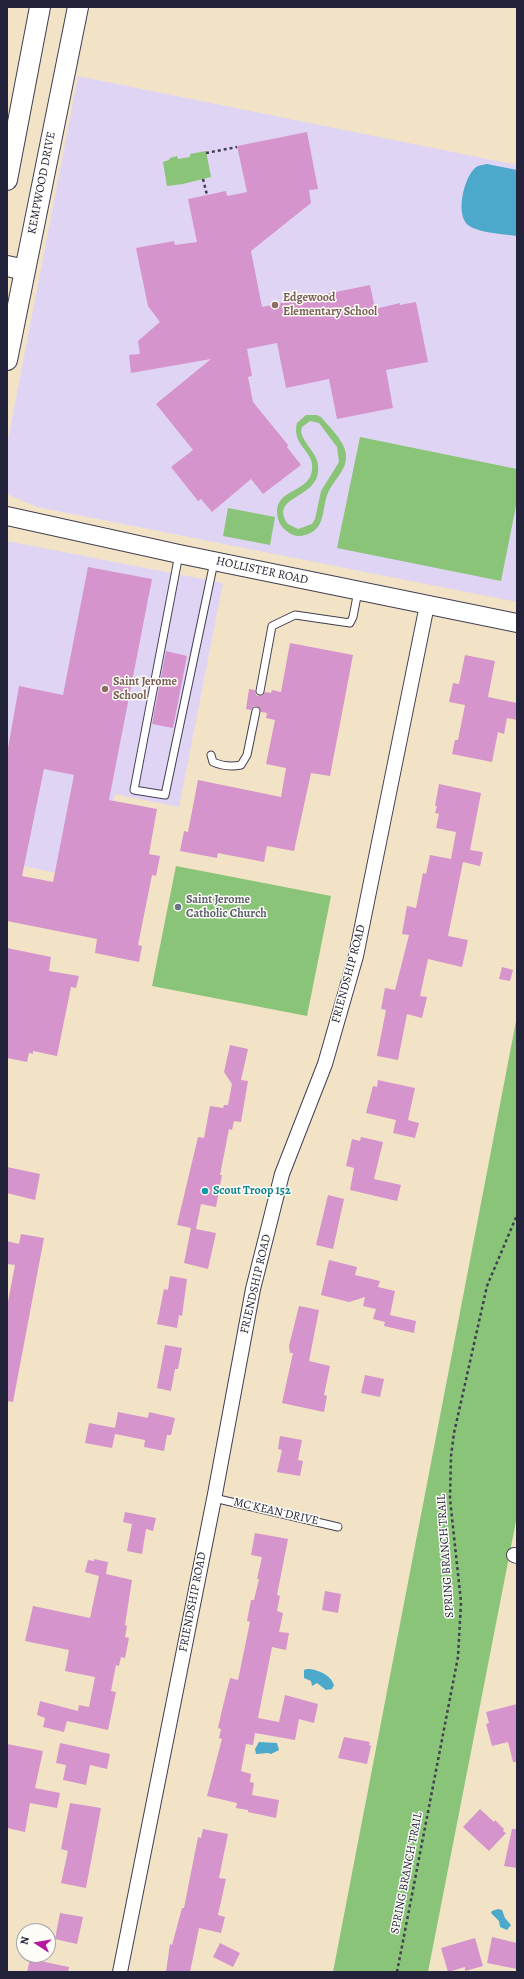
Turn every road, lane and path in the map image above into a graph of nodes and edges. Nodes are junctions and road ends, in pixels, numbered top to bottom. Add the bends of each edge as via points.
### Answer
1 (40, 7) edge
2 (78, 7) edge
3 (237, 147) dead end
4 (206, 153) dead end
5 (203, 179) dead end
6 (7, 180) edge
7 (206, 195) dead end
8 (16, 268) edge
9 (7, 360) edge
10 (7, 516) edge
11 (179, 554) junction
12 (214, 561) junction
13 (358, 590) junction
14 (427, 605) junction
15 (517, 623) edge
16 (260, 691) dead end
17 (256, 711) dead end
18 (211, 755) dead end
19 (517, 1215) edge
20 (214, 1498) junction
21 (338, 1527) dead end
22 (120, 1972) edge
23 (397, 1972) edge

1 - 6 main road
2 - 8 main road, KEMPWOOD DRIVE
3 - 4 path
5 - 7 path
8 - 9 main road, KEMPWOOD DRIVE
10 - 11 street, HOLLISTER ROAD
11 - 12 street, HOLLISTER ROAD
11 - 12 lane via 134,790 165,795
12 - 13 street, HOLLISTER ROAD
13 - 14 street, HOLLISTER ROAD
13 - 16 lane via 350,623 295,615 272,626
14 - 15 street, HOLLISTER ROAD
14 - 20 street, FRIENDSHIP ROAD via 356,956 325,1064 282,1174 253,1289
17 - 18 lane via 247,755 241,765 231,767 218,764 213,762
19 - 23 path, SPRING BRANCH TRAIL via 488,1286 454,1433 450,1499 461,1602 458,1657
20 - 21 lane, MC KEAN DRIVE
20 - 22 street, FRIENDSHIP ROAD

